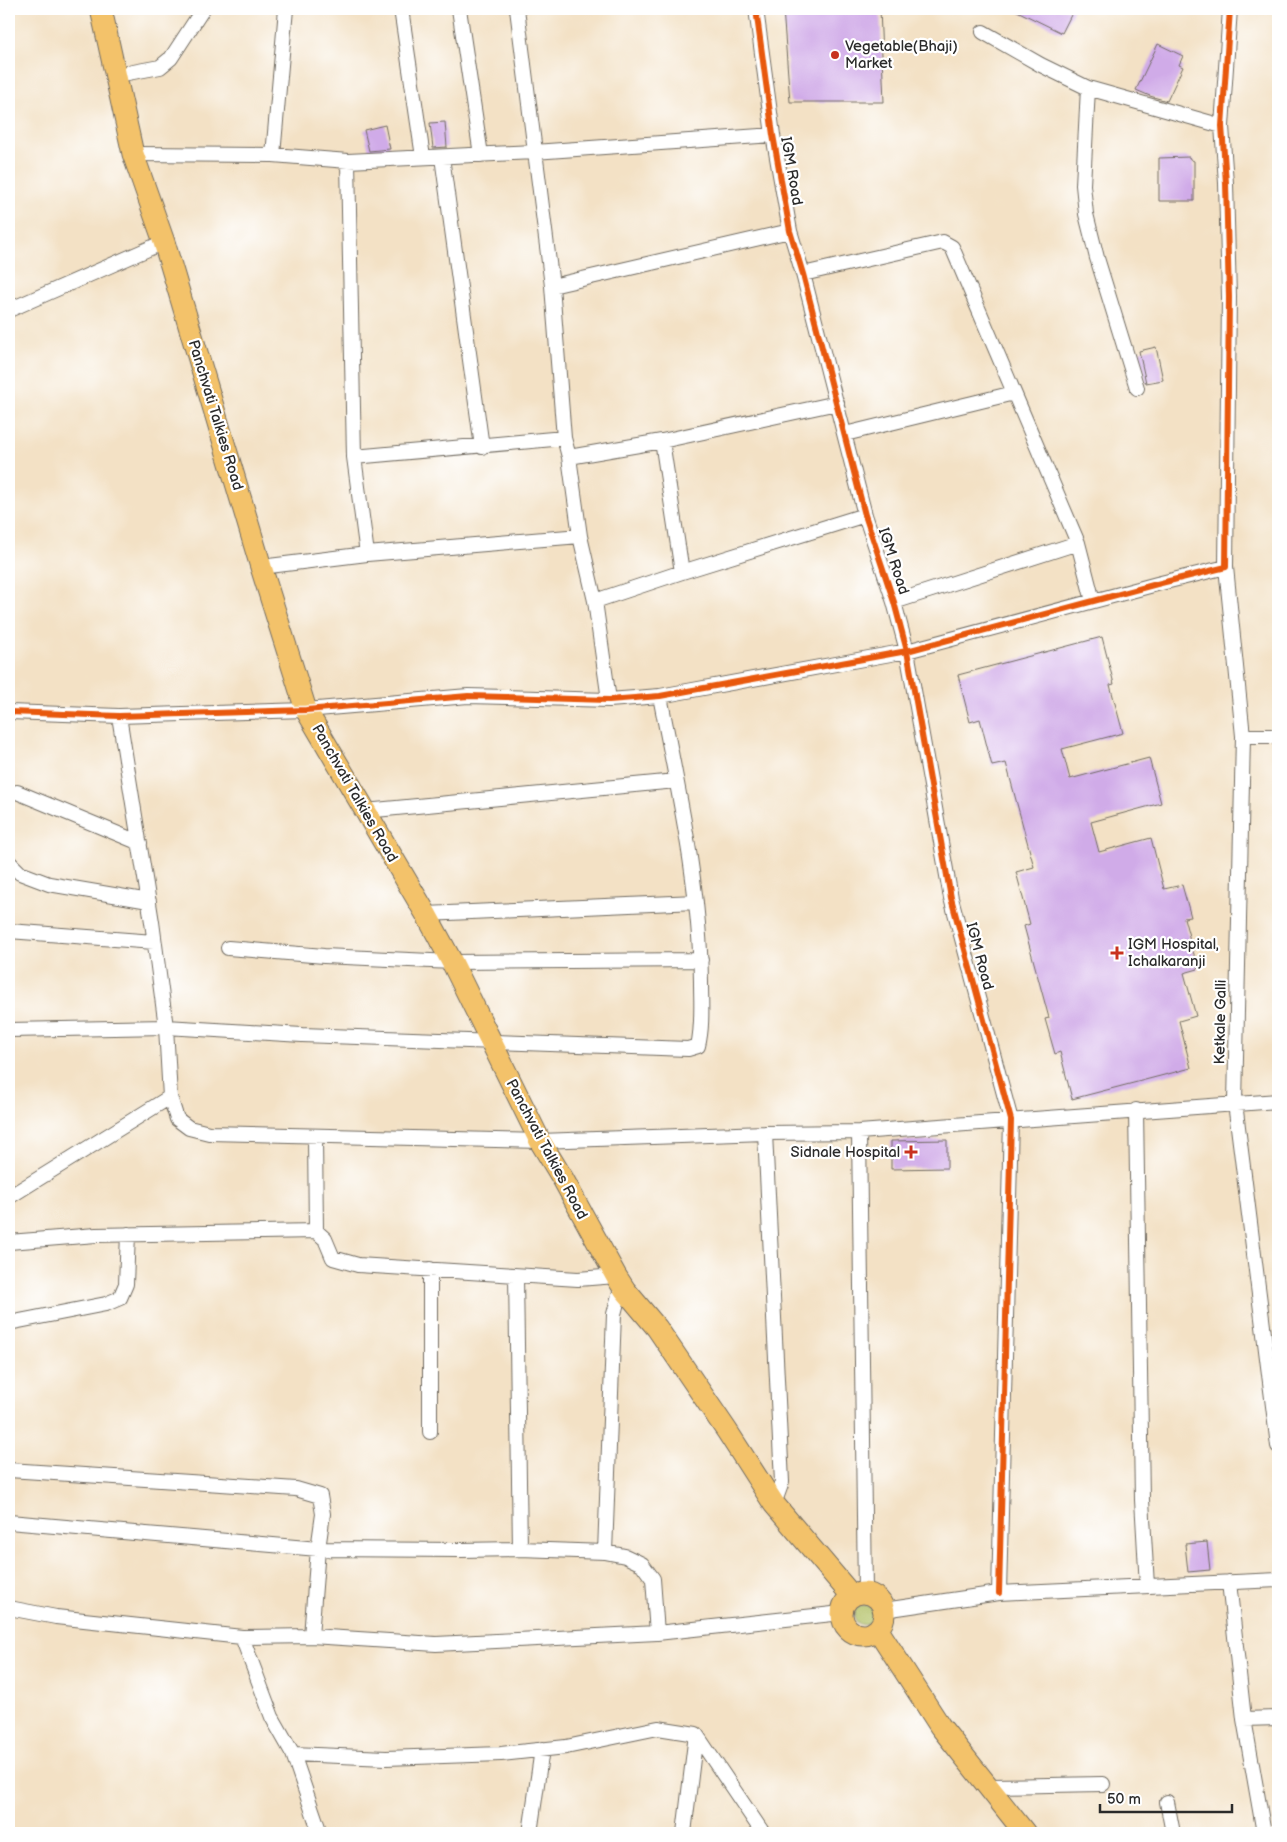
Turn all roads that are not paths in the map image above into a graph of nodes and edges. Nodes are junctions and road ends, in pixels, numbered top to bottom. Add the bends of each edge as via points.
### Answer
1 (101, 9) edge
2 (203, 9) edge
3 (286, 9) edge
4 (401, 9) edge
5 (459, 9) edge
6 (517, 9) edge
7 (756, 9) edge
8 (1230, 9) edge
9 (983, 32) dead end
10 (117, 75) junction
11 (1088, 88) junction
12 (1222, 126) junction
13 (773, 135) junction
14 (534, 152) junction
15 (133, 154) junction
16 (273, 155) junction
17 (481, 155) junction
18 (423, 157) junction
19 (442, 157) junction
20 (348, 161) junction
21 (790, 232) junction
22 (164, 242) junction
23 (803, 274) junction
24 (552, 286) junction
25 (9, 310) edge
26 (1137, 388) dead end
27 (1014, 393) junction
28 (837, 402) junction
29 (845, 434) junction
30 (564, 438) junction
31 (662, 441) junction
32 (482, 446) junction
33 (354, 457) junction
34 (569, 457) junction
35 (865, 515) junction
36 (580, 536) junction
37 (1078, 543) junction
38 (367, 554) junction
39 (261, 567) junction
40 (1226, 567) junction
41 (682, 572) junction
42 (595, 601) junction
43 (1093, 601) junction
44 (894, 602) junction
45 (907, 651) junction
46 (660, 696) junction
47 (609, 700) junction
48 (306, 710) junction
49 (9, 712) edge
50 (119, 716) junction
51 (1243, 736) junction
52 (1278, 736) edge
53 (676, 780) junction
54 (17, 792) dead end
55 (365, 810) junction
56 (140, 843) junction
57 (9, 862) edge
58 (148, 901) junction
59 (696, 902) junction
60 (426, 914) junction
61 (9, 931) edge
62 (154, 942) junction
63 (228, 948) dead end
64 (700, 960) junction
65 (452, 962) junction
66 (166, 1027) junction
67 (9, 1030) edge
68 (490, 1041) junction
69 (170, 1097) junction
70 (1278, 1101) edge
71 (1235, 1104) junction
72 (1136, 1110) junction
73 (1011, 1120) junction
74 (859, 1132) junction
75 (765, 1133) junction
76 (315, 1136) junction
77 (540, 1141) junction
78 (9, 1197) edge
79 (316, 1231) junction
80 (128, 1234) junction
81 (9, 1242) edge
82 (430, 1269) junction
83 (516, 1276) junction
84 (621, 1283) junction
85 (9, 1323) edge
86 (430, 1432) dead end
87 (1278, 1446) edge
88 (9, 1470) edge
89 (774, 1504) junction
90 (9, 1522) edge
91 (520, 1548) junction
92 (318, 1549) junction
93 (605, 1552) junction
94 (1278, 1580) edge
95 (1228, 1582) junction
96 (1147, 1586) junction
97 (999, 1593) junction
98 (853, 1601) junction
99 (9, 1608) edge
100 (881, 1620) junction
101 (657, 1633) junction
102 (311, 1636) junction
103 (242, 1638) junction
104 (1278, 1718) edge
105 (1244, 1719) junction
106 (696, 1734) junction
107 (542, 1749) junction
108 (293, 1754) junction
109 (1103, 1784) dead end
110 (989, 1786) junction
111 (1167, 1802) dead end
112 (320, 1833) edge
113 (530, 1833) edge
114 (684, 1833) edge
115 (763, 1833) edge
116 (1026, 1833) edge
117 (1172, 1833) edge
118 (1264, 1833) edge

1 - 10 main road, Panchvati Talkies Road
2 - 10 street via 171,58 160,67
3 - 16 street
4 - 18 street
5 - 17 street
6 - 14 street
7 - 13 street, IGM Road
8 - 12 street, Ketkale Galli
9 - 11 street
10 - 15 main road, Panchvati Talkies Road
11 - 12 street
11 - 26 street via 1083,185 1086,214
12 - 40 street, Ketkale Galli via 1229,297
13 - 14 street
13 - 21 street, IGM Road
14 - 17 street
14 - 24 street
15 - 16 street
15 - 22 main road, Panchvati Talkies Road
16 - 20 street
17 - 19 street
18 - 19 street
18 - 20 street
19 - 32 street
20 - 33 street
21 - 23 street, IGM Road
21 - 24 street
22 - 25 street
22 - 39 main road, Panchvati Talkies Road
23 - 27 street via 943,242 952,247
23 - 28 street, IGM Road
24 - 30 street
27 - 29 street
27 - 37 street
28 - 29 street, IGM Road
28 - 31 street
29 - 35 street, IGM Road
30 - 32 street
30 - 34 street
31 - 34 street
31 - 41 street
32 - 33 street
33 - 38 street
34 - 36 street
35 - 41 street
35 - 44 street, IGM Road
36 - 38 street
36 - 42 street
37 - 43 street
37 - 44 street
38 - 39 street
39 - 48 main road, Panchvati Talkies Road
40 - 43 street
40 - 51 street, Ketkale Galli
41 - 42 street
42 - 47 street
43 - 45 street
44 - 45 street, IGM Road
45 - 46 street
45 - 73 street, IGM Road via 951,898
46 - 47 street
46 - 53 street
47 - 48 street via 468,696
48 - 50 street
48 - 55 main road, Panchvati Talkies Road
49 - 50 street
50 - 56 street
51 - 52 street
51 - 71 street, Ketkale Galli
53 - 55 street
53 - 59 street
54 - 56 street
55 - 60 main road, Panchvati Talkies Road
56 - 58 street
57 - 58 street via 20,873 49,884
58 - 62 street
59 - 60 street
59 - 64 street
60 - 65 main road, Panchvati Talkies Road
61 - 62 street
62 - 66 street
63 - 65 street
64 - 65 street
64 - 68 street via 701,1033 698,1046 688,1049
65 - 68 main road, Panchvati Talkies Road
66 - 67 street
66 - 68 street
66 - 69 street
68 - 77 main road, Panchvati Talkies Road
69 - 76 street via 177,1119 202,1132
69 - 78 street
70 - 71 street
71 - 72 street
71 - 87 street, Ketkale Galli
72 - 73 street
72 - 96 street via 1142,1500
73 - 74 street
73 - 97 street, IGM Road
74 - 75 street
74 - 98 street
75 - 77 street
75 - 89 street via 782,1482
76 - 77 street
76 - 79 street
77 - 84 main road, Panchvati Talkies Road
79 - 80 street
79 - 82 street via 325,1239 333,1258 358,1265
80 - 81 street
80 - 85 street via 126,1284 120,1298 106,1304
82 - 83 street
82 - 86 street
83 - 84 street
83 - 91 street
84 - 89 main road, Panchvati Talkies Road via 657,1328
84 - 93 street via 614,1314
88 - 92 street via 296,1489 320,1496 323,1514
89 - 98 main road, Panchvati Talkies Road
90 - 92 street
91 - 92 street
91 - 93 street
92 - 102 street
93 - 101 street via 642,1564 653,1579
94 - 95 street
95 - 96 street
95 - 105 street
96 - 97 street
97 - 100 street
98 - 100 main road via 877,1598
98 - 100 main road via 843,1620 851,1632 865,1635
98 - 101 street
99 - 103 street via 56,1617
100 - 110 main road via 940,1726
101 - 102 street via 436,1644
102 - 103 street
103 - 108 street via 272,1717
104 - 105 street
105 - 118 street
106 - 107 street via 658,1728
106 - 114 street
106 - 115 street
107 - 108 street via 501,1754 386,1758
107 - 113 street
108 - 112 street
109 - 110 street
110 - 116 main road
111 - 117 street

